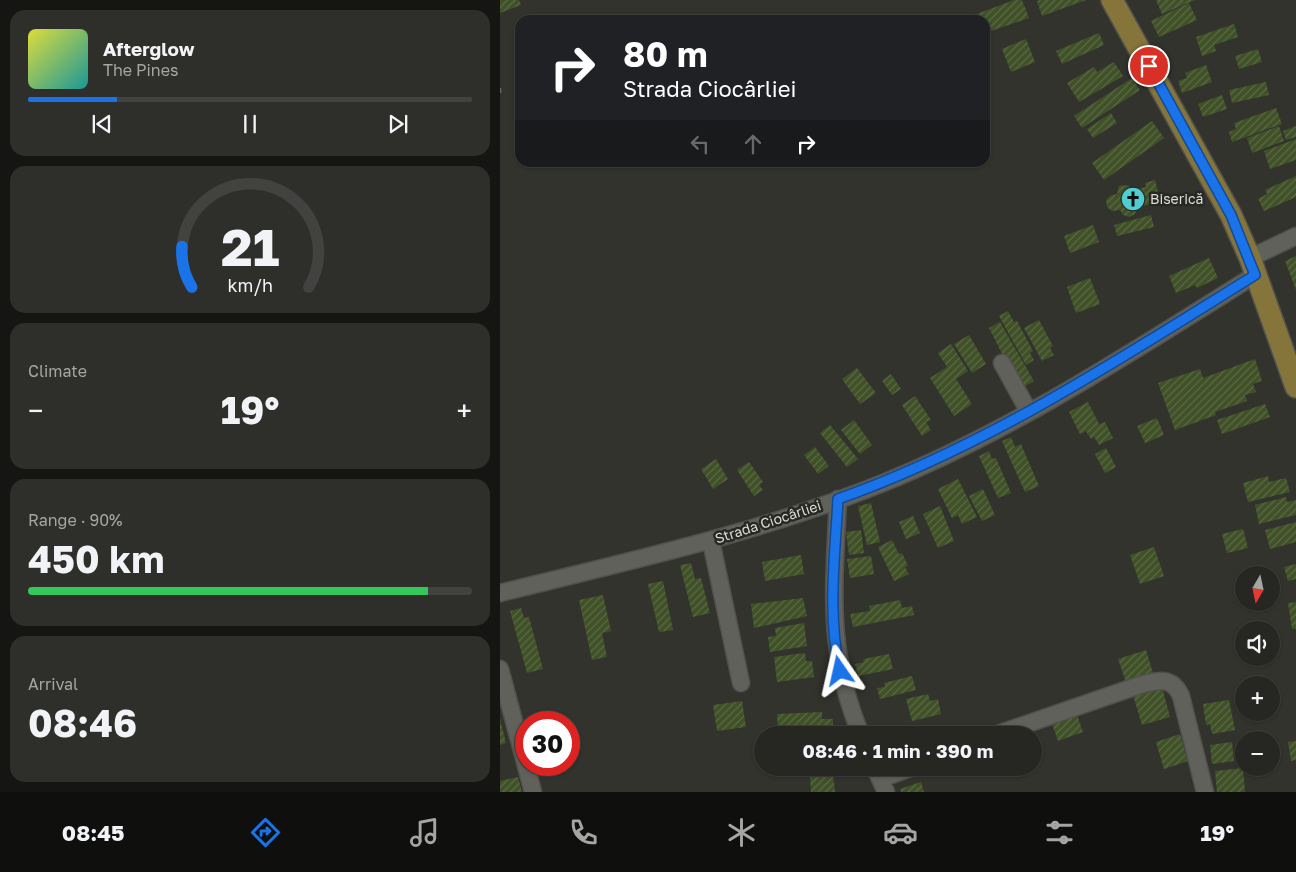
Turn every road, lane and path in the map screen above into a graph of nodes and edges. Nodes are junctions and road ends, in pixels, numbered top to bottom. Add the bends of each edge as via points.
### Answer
1 (1112, 0) edge
2 (500, 88) edge
3 (500, 94) edge
4 (1296, 236) edge
5 (1252, 266) junction
6 (1002, 363) dead end
7 (1296, 387) edge
8 (1029, 412) junction
9 (838, 499) junction
10 (710, 541) junction
11 (500, 593) edge
12 (500, 669) edge
13 (741, 683) dead end
14 (857, 726) edge
15 (1021, 726) edge
16 (533, 792) edge
17 (1205, 792) edge

1 - 5 main road via 1231,215
2 - 3 path
4 - 5 street, Strada Ciocârliei
5 - 7 main road
5 - 8 street, Strada Ciocârliei
6 - 8 street
8 - 9 street, Strada Ciocârliei via 987,436 922,466
9 - 10 street, Strada Ciocârliei
9 - 14 street via 833,608 836,653
10 - 11 street, Strada Ciocârliei
10 - 13 street
12 - 16 street
15 - 17 street via 1140,685 1164,680 1177,686 1181,696

